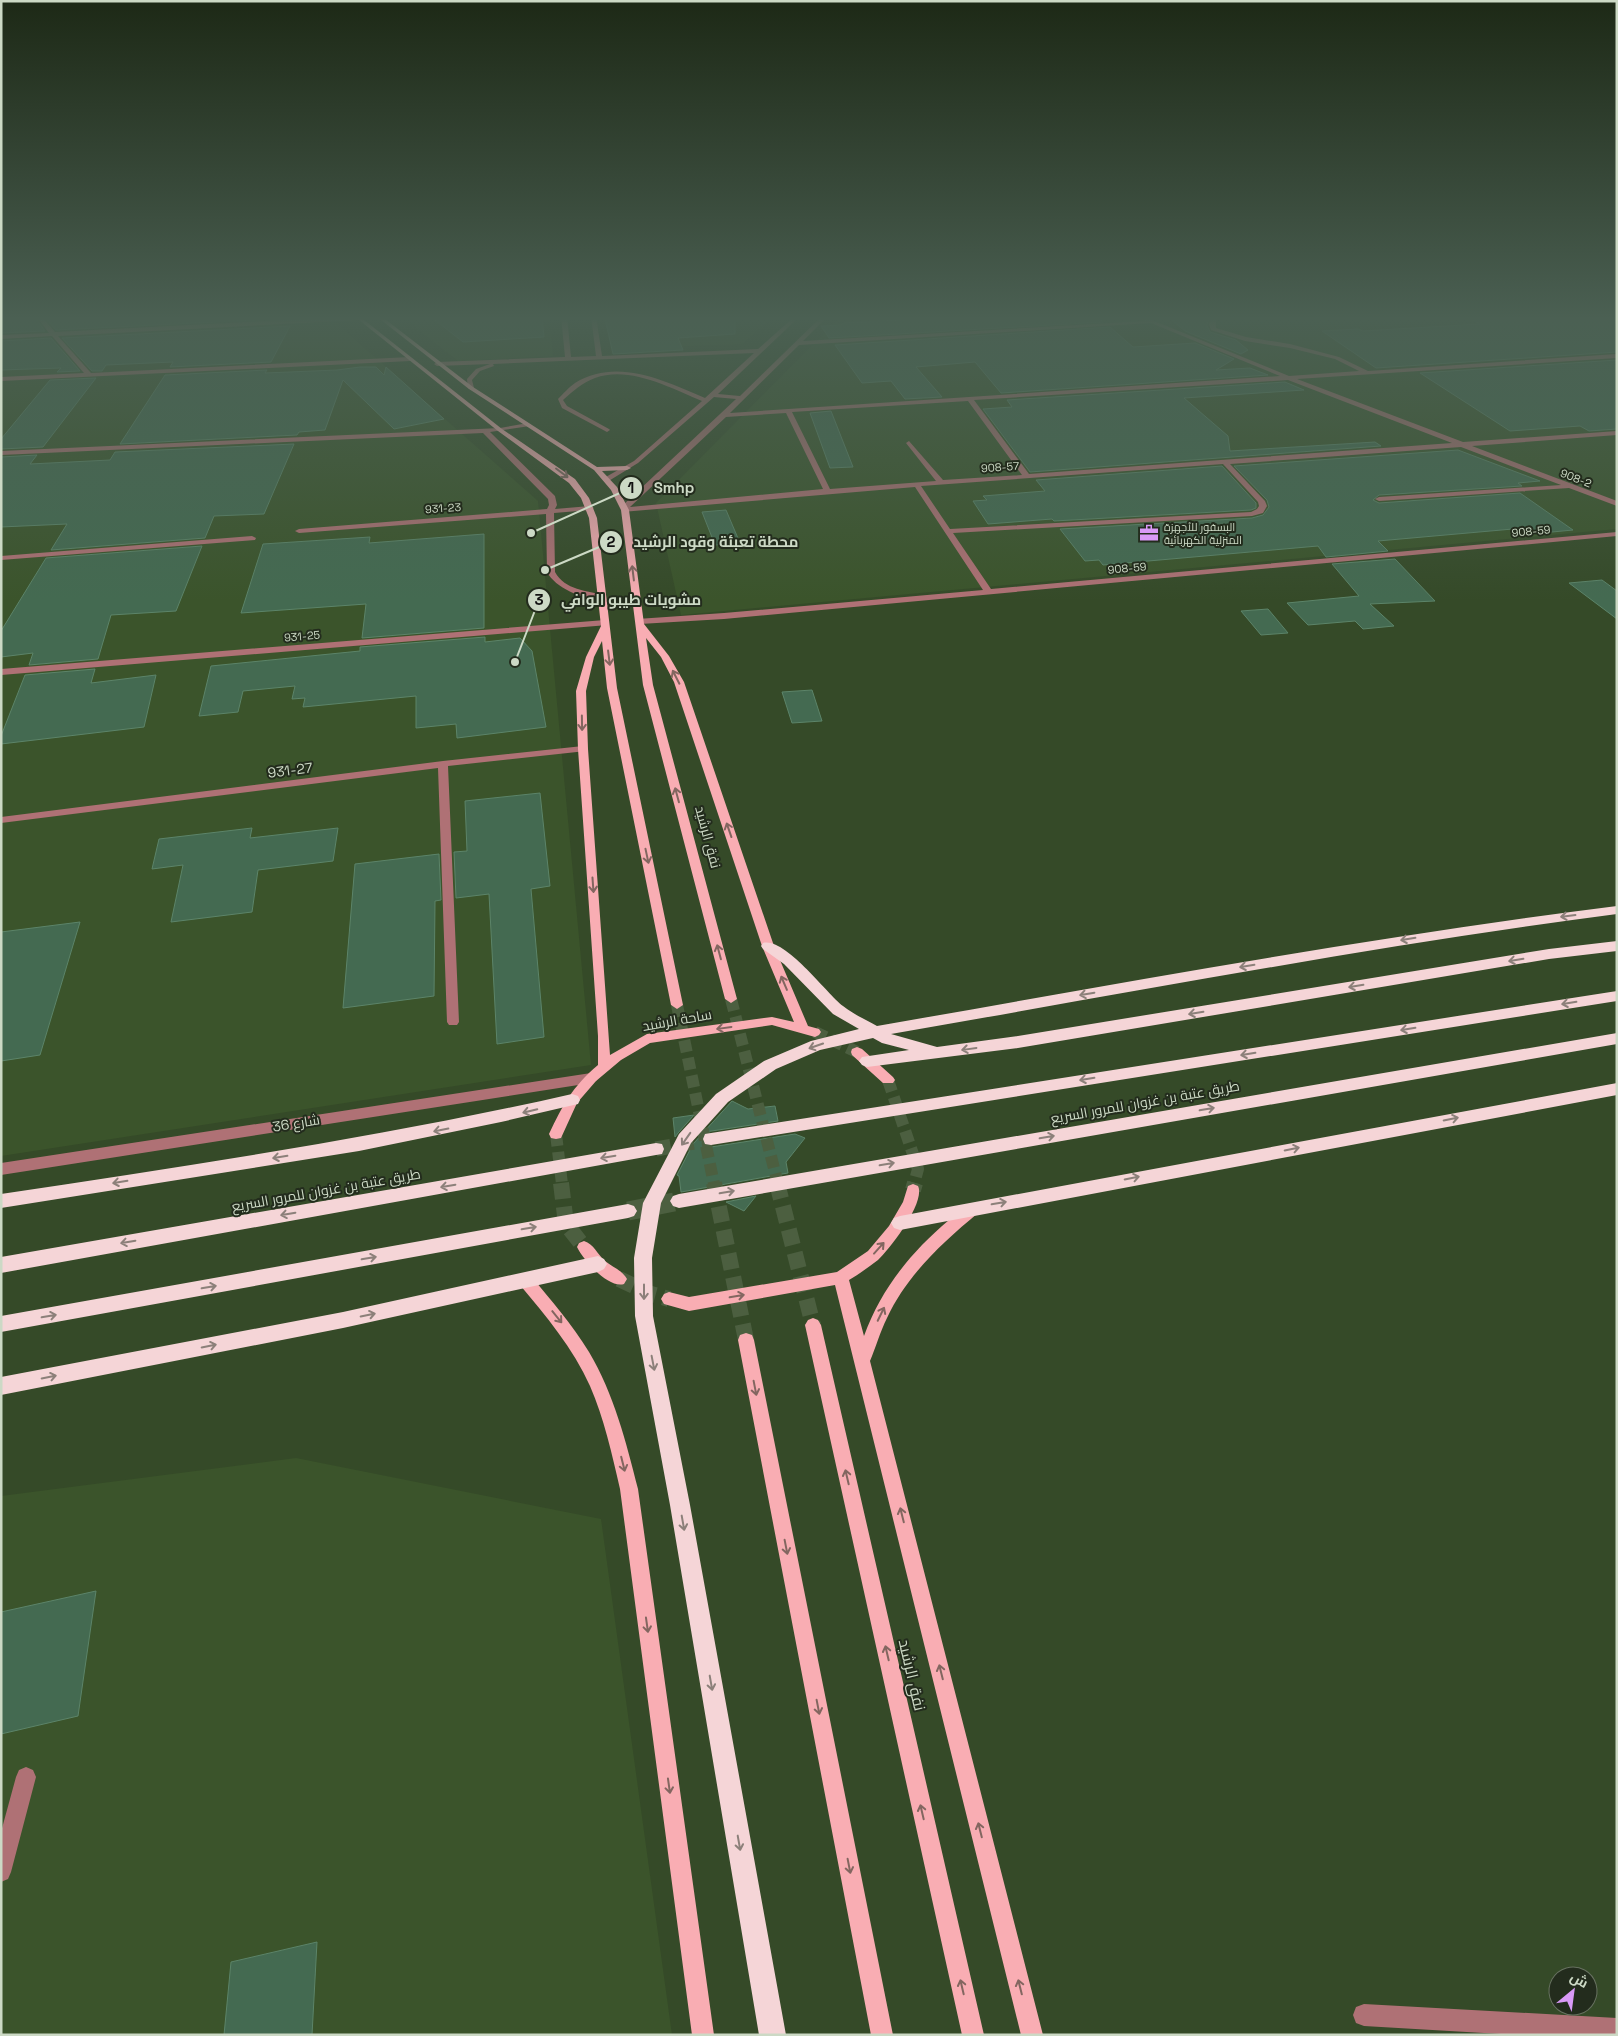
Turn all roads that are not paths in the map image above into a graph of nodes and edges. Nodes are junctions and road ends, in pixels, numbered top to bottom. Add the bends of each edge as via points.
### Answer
1 (476, 411) edge
2 (506, 411) edge
3 (572, 411) edge
4 (694, 411) edge
5 (728, 411) edge
6 (788, 411) joint
7 (979, 411) edge
8 (1375, 411) edge
9 (724, 415) junction
10 (528, 425) junction
11 (500, 430) junction
12 (607, 430) dead end
13 (486, 431) junction
14 (1617, 434) edge
15 (909, 443) dead end
16 (1463, 445) junction
17 (1, 453) edge
18 (1225, 462) junction
19 (628, 468) junction
20 (596, 469) junction
21 (1027, 477) junction
22 (607, 480) junction
23 (941, 483) junction
24 (917, 485) junction
25 (1571, 486) junction
26 (828, 491) junction
27 (1379, 499) dead end
28 (1617, 504) edge
29 (590, 508) junction
30 (625, 509) junction
31 (550, 511) junction
32 (948, 530) junction
33 (299, 531) dead end
34 (1617, 534) edge
35 (252, 538) dead end
36 (1, 558) edge
37 (989, 592) junction
38 (602, 597) junction
39 (640, 622) junction
40 (605, 625) junction
41 (1, 672) edge
42 (583, 748) junction
43 (444, 764) junction
44 (1, 820) edge
45 (1617, 910) edge
46 (768, 946) junction
47 (1617, 946) edge
48 (1617, 996) edge
49 (731, 999) tunnel mouth
50 (677, 1005) tunnel mouth
51 (453, 1022) dead end
52 (1617, 1038) edge
53 (942, 1053) junction
54 (862, 1057) joint
55 (604, 1067) junction
56 (591, 1078) junction
57 (888, 1080) tunnel mouth
58 (1617, 1089) edge
59 (572, 1100) junction
60 (556, 1134) tunnel mouth
61 (711, 1139) tunnel mouth
62 (656, 1149) tunnel mouth
63 (1, 1168) edge
64 (913, 1190) tunnel mouth
65 (1, 1201) edge
66 (679, 1201) tunnel mouth
67 (975, 1207) junction
68 (628, 1210) tunnel mouth
69 (900, 1222) junction
70 (584, 1247) tunnel mouth
71 (598, 1264) junction
72 (1, 1265) edge
73 (841, 1278) junction
74 (619, 1279) tunnel mouth
75 (526, 1280) junction
76 (668, 1299) tunnel mouth
77 (1, 1324) edge
78 (813, 1324) tunnel mouth
79 (746, 1340) tunnel mouth
80 (863, 1359) junction
81 (1, 1386) edge
82 (26, 1777) dead end
83 (1, 1872) edge
84 (1364, 2015) dead end
85 (1617, 2030) edge
86 (703, 2035) edge
87 (773, 2035) edge
88 (882, 2035) edge
89 (972, 2035) edge
90 (1032, 2035) edge

1 - 11 main road
2 - 10 main road
3 - 12 street
4 - 19 street
5 - 9 street
6 - 9 street
6 - 26 street
7 - 21 street
8 - 16 street, 908-2
9 - 30 street
10 - 11 street
10 - 20 main road
11 - 13 street
11 -> 29 main road via 572,481
13 - 17 street
13 - 31 street via 548,492 553,505
14 - 16 street, 908-57
15 - 23 street
16 - 18 street, 908-57
16 - 25 street, 908-2
18 - 21 street, 908-57
18 - 32 street via 1261,501 1260,511 1252,514
19 - 20 main road
19 - 22 street
20 - 22 main road
21 - 23 street, 908-57
22 - 30 main road
23 - 24 street, 908-57
24 - 26 street, 908-57
24 - 32 street
25 - 27 street
25 - 28 street, 908-2
26 - 30 street, 908-57
29 - 31 street, 931-23
29 - 38 main road
39 -> 30 main road, نفق الرشيد
31 - 33 street, 931-23
31 - 38 street via 553,578 559,584
32 - 37 street
34 - 37 street, 908-59
35 - 36 street
37 - 39 street, 908-59
38 - 40 main road
46 -> 39 main road via 679,682
49 -> 39 main road, نفق الرشيد via 648,685
40 - 41 street, 931-25
40 -> 42 main road via 590,657 581,691
40 -> 50 main road via 612,688
42 - 43 street, 931-27
42 -> 55 main road
43 - 44 street, 931-27
43 - 51 street
45 -> 87 highway via 1508,923 1268,962 835,1040 770,1066 722,1098 685,1139 652,1203 643,1258 644,1316
46 - 53 highway via 789,961 838,1010 887,1039
46 - 55 main road, ساحة الرشيد via 809,1030 772,1021 647,1039
47 -> 53 highway
48 -> 61 highway
66 -> 52 highway, طريق عتبة بن غزوان للمرور السريع
53 - 54 highway
54 - 57 main road
55 - 56 main road, ساحة الرشيد
56 - 59 main road, ساحة الرشيد
56 - 63 street, شارع 36
67 -> 58 highway
59 - 60 main road, ساحة الرشيد
59 -> 65 highway via 489,1121 374,1142
62 -> 72 highway, طريق عتبة بن غزوان للمرور السريع
64 - 69 main road
67 - 69 highway
80 -> 67 main road via 882,1312 907,1271 938,1236
77 -> 68 highway
73 -> 69 main road via 873,1255
70 - 71 main road
71 - 74 main road
71 - 75 highway
76 -> 73 main road via 689,1304
73 - 80 main road
81 -> 75 highway via 342,1320
75 -> 86 main road via 561,1321 590,1370 613,1426 629,1489
89 -> 78 main road, نفق الرشيد
79 -> 88 main road
90 -> 80 main road
82 - 83 street
84 - 85 street

